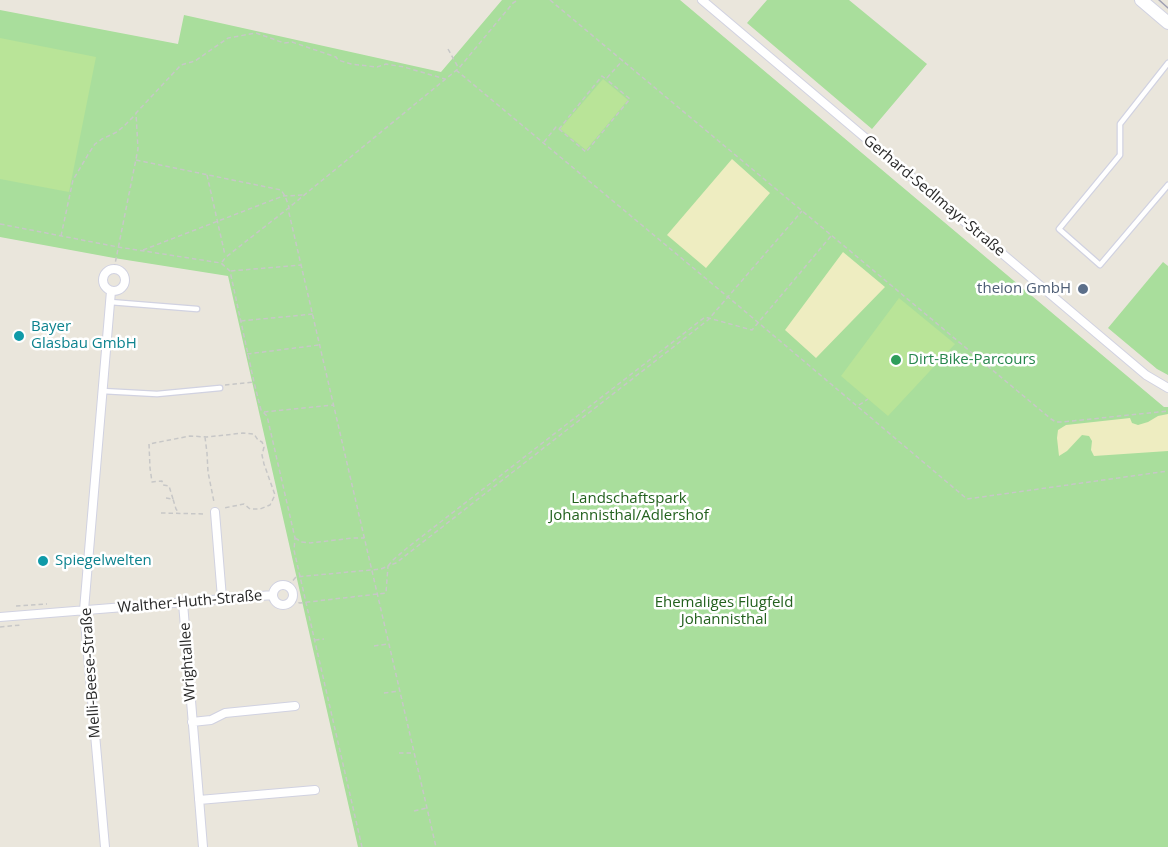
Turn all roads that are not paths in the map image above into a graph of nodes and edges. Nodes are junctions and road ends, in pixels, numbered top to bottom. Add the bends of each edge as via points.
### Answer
1 (702, 0) edge
2 (1141, 0) edge
3 (1168, 23) edge
4 (1168, 63) edge
5 (1168, 185) edge
6 (111, 291) junction
7 (110, 302) junction
8 (197, 309) dead end
9 (220, 388) road end
10 (1168, 388) edge
11 (102, 391) junction
12 (215, 512) road end
13 (273, 595) junction
14 (222, 598) junction
15 (183, 603) junction
16 (84, 610) junction
17 (0, 617) edge
18 (295, 706) dead end
19 (192, 722) junction
20 (315, 790) dead end
21 (199, 800) junction
22 (105, 847) edge
23 (203, 847) edge

1 - 10 street, Gerhard-Sedlmayr-Straße via 1146,375
2 - 3 main road
4 - 5 lane via 1120,124 1120,156 1059,229 1100,265
6 - 6 street, Melli-Beese-Straße via 125,284 124,275 114,269 104,277 104,285
6 - 7 street, Melli-Beese-Straße
7 - 8 lane
7 - 11 street, Melli-Beese-Straße
9 - 11 lane via 150,394
11 - 16 street, Melli-Beese-Straße
12 - 14 street
13 - 13 street, Walther-Huth-Straße via 281,585 288,586 293,594 286,605 280,605
13 - 14 street, Walther-Huth-Straße
14 - 15 street, Walther-Huth-Straße
15 - 16 street, Walther-Huth-Straße
15 - 19 street, Wrightallee
16 - 17 street, Walther-Huth-Straße
16 - 22 street, Melli-Beese-Straße
18 - 19 street, Wrightallee via 225,713 211,720
19 - 21 street, Wrightallee
20 - 21 street
21 - 23 street, Wrightallee

